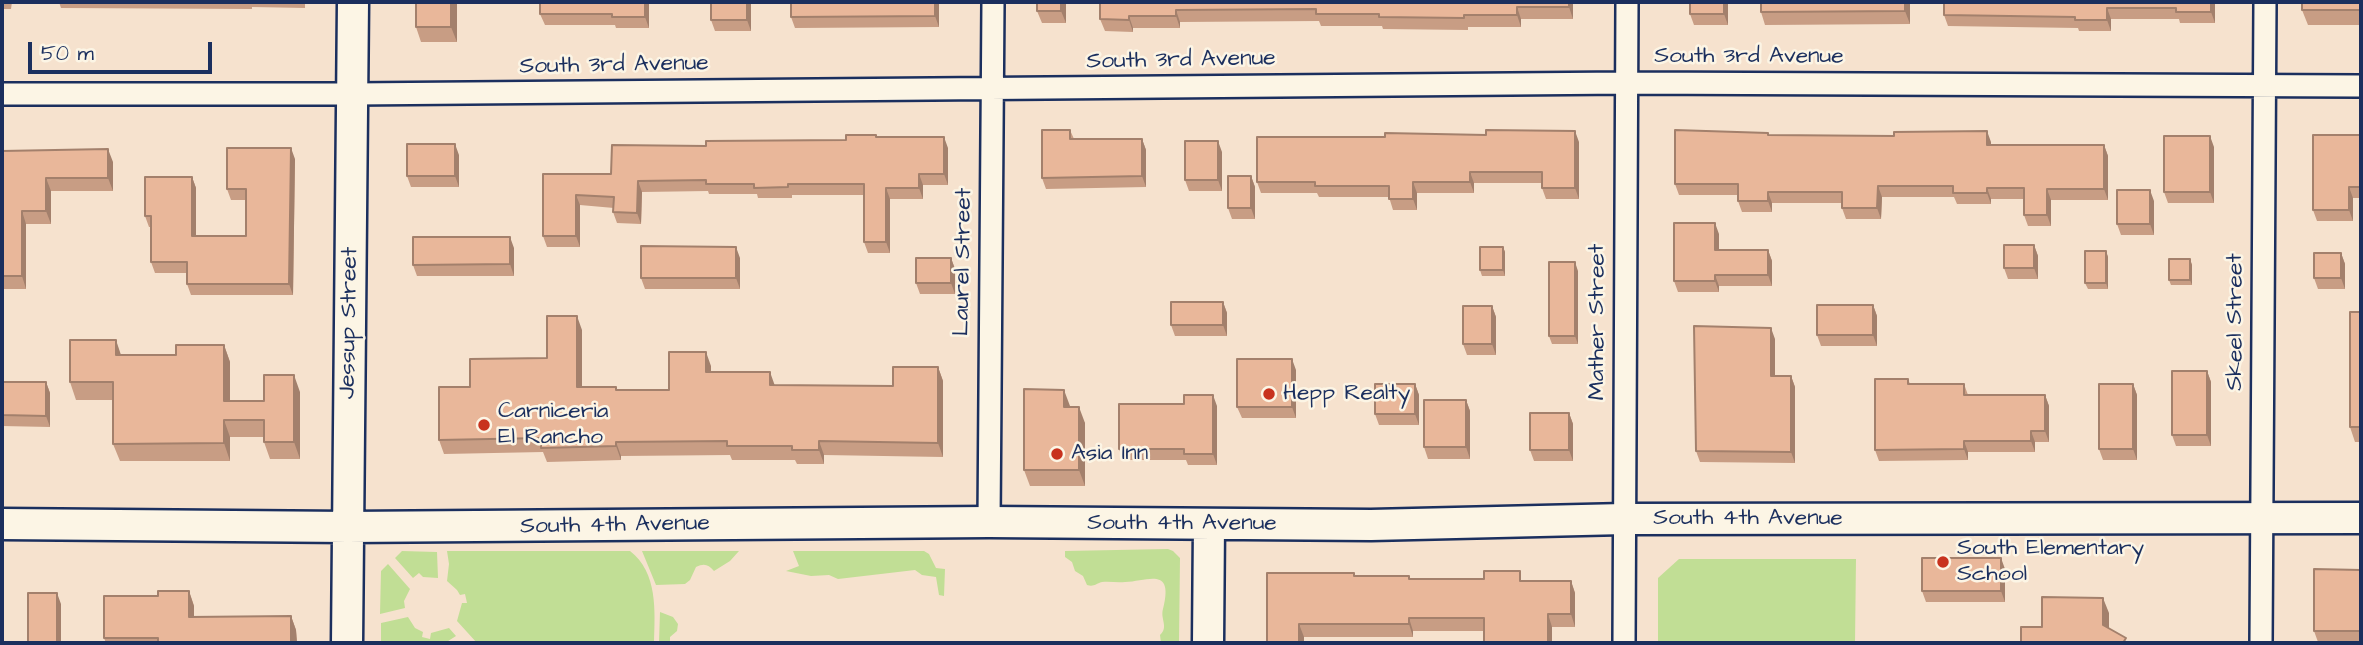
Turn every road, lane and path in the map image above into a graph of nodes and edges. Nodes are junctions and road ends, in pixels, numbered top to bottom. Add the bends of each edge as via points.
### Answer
1 (353, 2) edge
2 (993, 2) edge
3 (1627, 2) edge
4 (2265, 2) edge
5 (1626, 83) junction
6 (2361, 86) edge
7 (2264, 87) junction
8 (993, 88) junction
9 (2, 94) edge
10 (353, 94) junction
11 (2361, 517) edge
12 (2262, 518) junction
13 (1624, 519) junction
14 (989, 523) junction
15 (2, 524) edge
16 (1209, 525) junction
17 (348, 527) junction
18 (346, 643) edge
19 (1208, 643) edge
20 (1624, 643) edge
21 (2260, 643) edge

1 - 10 main road, Jessup Street
2 - 8 street, Laurel Street
3 - 5 street, Mather Street
4 - 7 street, Skeel Street
5 - 7 street, South 3rd Avenue
5 - 8 street, South 3rd Avenue
5 - 13 street, Mather Street
6 - 7 street, South 3rd Avenue
7 - 12 street, Skeel Street
8 - 10 street, South 3rd Avenue
8 - 14 street, Laurel Street
9 - 10 street, South 3rd Avenue
10 - 17 main road, Jessup Street
11 - 12 main road, South 4th Avenue
12 - 13 main road, South 4th Avenue
12 - 21 street, Skeel Street
13 - 16 main road, South 4th Avenue
13 - 20 street, Mather Street
14 - 16 main road, South 4th Avenue
14 - 17 main road, South 4th Avenue
15 - 17 main road, South 4th Avenue
16 - 19 main road
17 - 18 main road, Jessup Street

